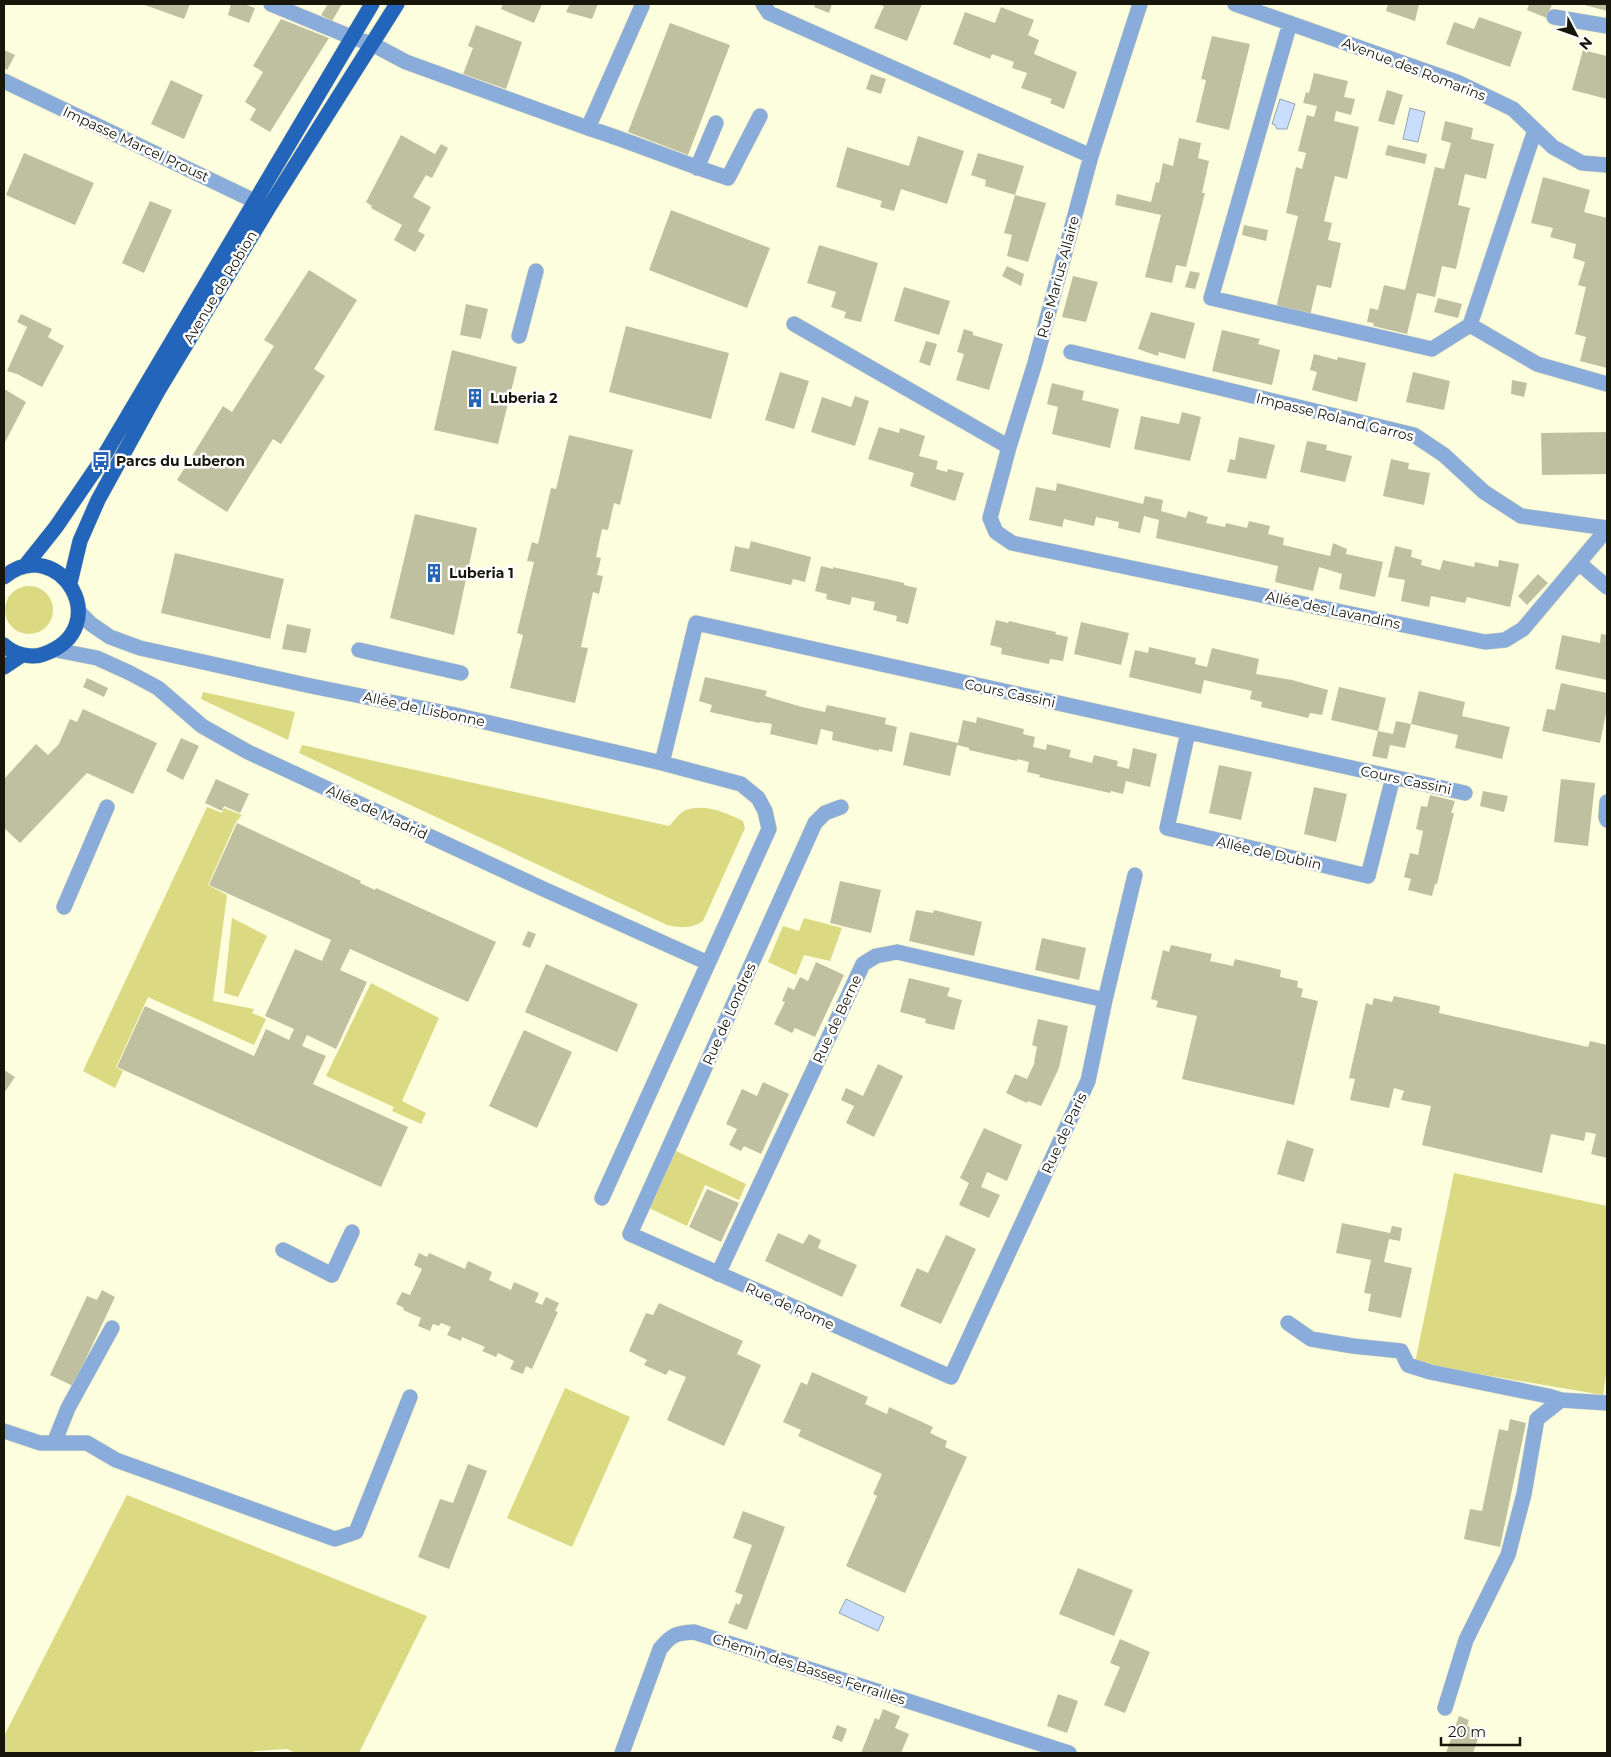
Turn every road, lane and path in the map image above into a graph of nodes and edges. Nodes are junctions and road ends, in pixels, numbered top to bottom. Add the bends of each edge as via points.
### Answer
1 (271, 4) edge
2 (372, 4) edge
3 (397, 4) edge
4 (763, 4) edge
5 (1140, 4) edge
6 (1236, 4) edge
7 (642, 6) dead end
8 (1554, 17) dead end
9 (1290, 23) junction
10 (1607, 26) edge
11 (351, 37) junction
12 (372, 44) junction
13 (4, 81) edge
14 (760, 116) dead end
15 (716, 122) dead end
16 (588, 128) junction
17 (1535, 130) junction
18 (1092, 156) junction
19 (1607, 165) edge
20 (696, 168) junction
21 (262, 204) junction
22 (536, 271) dead end
23 (794, 324) dead end
24 (1470, 325) junction
25 (518, 336) dead end
26 (1071, 352) dead end
27 (1607, 384) edge
28 (1009, 447) junction
29 (1607, 528) edge
30 (1012, 543) joint
31 (1579, 563) junction
32 (25, 566) junction
33 (4, 577) edge
34 (70, 584) junction
35 (1607, 587) edge
36 (78, 612) junction
37 (4, 645) edge
38 (56, 650) junction
39 (359, 650) dead end
40 (22, 655) junction
41 (4, 667) edge
42 (462, 674) dead end
43 (1188, 732) junction
44 (662, 763) junction
45 (1393, 777) junction
46 (1465, 793) dead end
47 (1607, 802) edge
48 (107, 807) dead end
49 (840, 807) dead end
50 (1607, 820) edge
51 (1135, 875) dead end
52 (64, 906) dead end
53 (708, 963) junction
54 (1105, 1000) junction
55 (602, 1198) dead end
56 (352, 1232) dead end
57 (630, 1234) joint
58 (283, 1250) dead end
59 (718, 1274) junction
60 (1288, 1323) dead end
61 (112, 1328) dead end
62 (951, 1377) joint
63 (410, 1397) dead end
64 (1561, 1400) junction
65 (1607, 1403) edge
66 (4, 1431) edge
67 (54, 1443) junction
68 (1445, 1708) dead end
69 (622, 1753) edge
70 (1069, 1753) edge

1 - 11 street
2 - 11 main road, Avenue de Robion
3 - 12 main road, Avenue de Robion
4 - 18 street via 769,12
5 - 18 street, Rue Marius Allaire
6 - 9 street, Avenue des Romarins
7 - 16 street
8 - 10 street
9 - 17 street, Avenue des Romarins via 1457,82 1513,108
9 - 24 street via 1210,298 1432,349
11 - 12 street
11 - 21 main road, Avenue de Robion
12 - 16 street via 406,62
12 - 21 main road, Avenue de Robion
13 - 21 street, Impasse Marcel Proust
14 - 20 street via 728,178
15 - 20 street
16 - 20 street
17 - 19 street, Avenue des Romarins via 1553,147 1582,163
17 - 24 street
18 - 28 street, Rue Marius Allaire
21 - 32 main road, Avenue de Robion via 101,461
21 - 34 main road, Avenue de Robion via 98,500 80,541
22 - 25 street
23 - 28 street
24 - 27 street via 1537,364
26 - 29 street, Impasse Roland Garros via 1414,435 1444,455 1484,492 1521,516
28 - 30 street, Rue Marius Allaire via 990,518 996,532
29 - 31 street, Allée des Lavandins
30 - 31 street, Allée des Lavandins via 1485,642 1505,640 1523,629
31 - 35 street
32 - 33 main road via 10,571
32 - 34 main road via 50,569
34 - 36 main road
36 - 38 main road via 68,640
36 - 44 street, Allée de Lisbonne via 110,637 140,648 452,714
37 - 40 main road
38 - 40 main road via 39,656
38 - 53 street, Allée de Madrid via 97,658 130,673 158,688 202,726 248,752
39 - 42 street
40 - 41 main road
43 - 44 street, Cours Cassini via 696,624
43 - 45 street, Cours Cassini
43 - 45 street, Allée de Dublin via 1167,828 1368,876
44 - 53 street, Allée de Lisbonne via 741,784 758,798 765,811 769,829
45 - 46 street, Cours Cassini
47 - 50 street
48 - 52 street
49 - 57 street, Rue de Londres via 825,813 815,822
51 - 54 street, Rue de Paris
53 - 55 street
54 - 59 street, Rue de Berne via 897,952 876,956 863,964
54 - 62 street, Rue de Paris via 1088,1081
56 - 58 street via 332,1275
57 - 59 street, Rue de Rome
59 - 62 street, Rue de Rome
60 - 64 street via 1311,1339 1401,1350 1408,1365 1430,1372
61 - 67 street via 68,1408
63 - 67 street via 356,1532 335,1539 116,1460 87,1442
64 - 65 street
64 - 68 street via 1537,1419 1524,1494 1508,1555 1466,1640
66 - 67 street via 40,1443
69 - 70 street, Chemin des Basses Ferrailles via 660,1649 669,1638 694,1632

